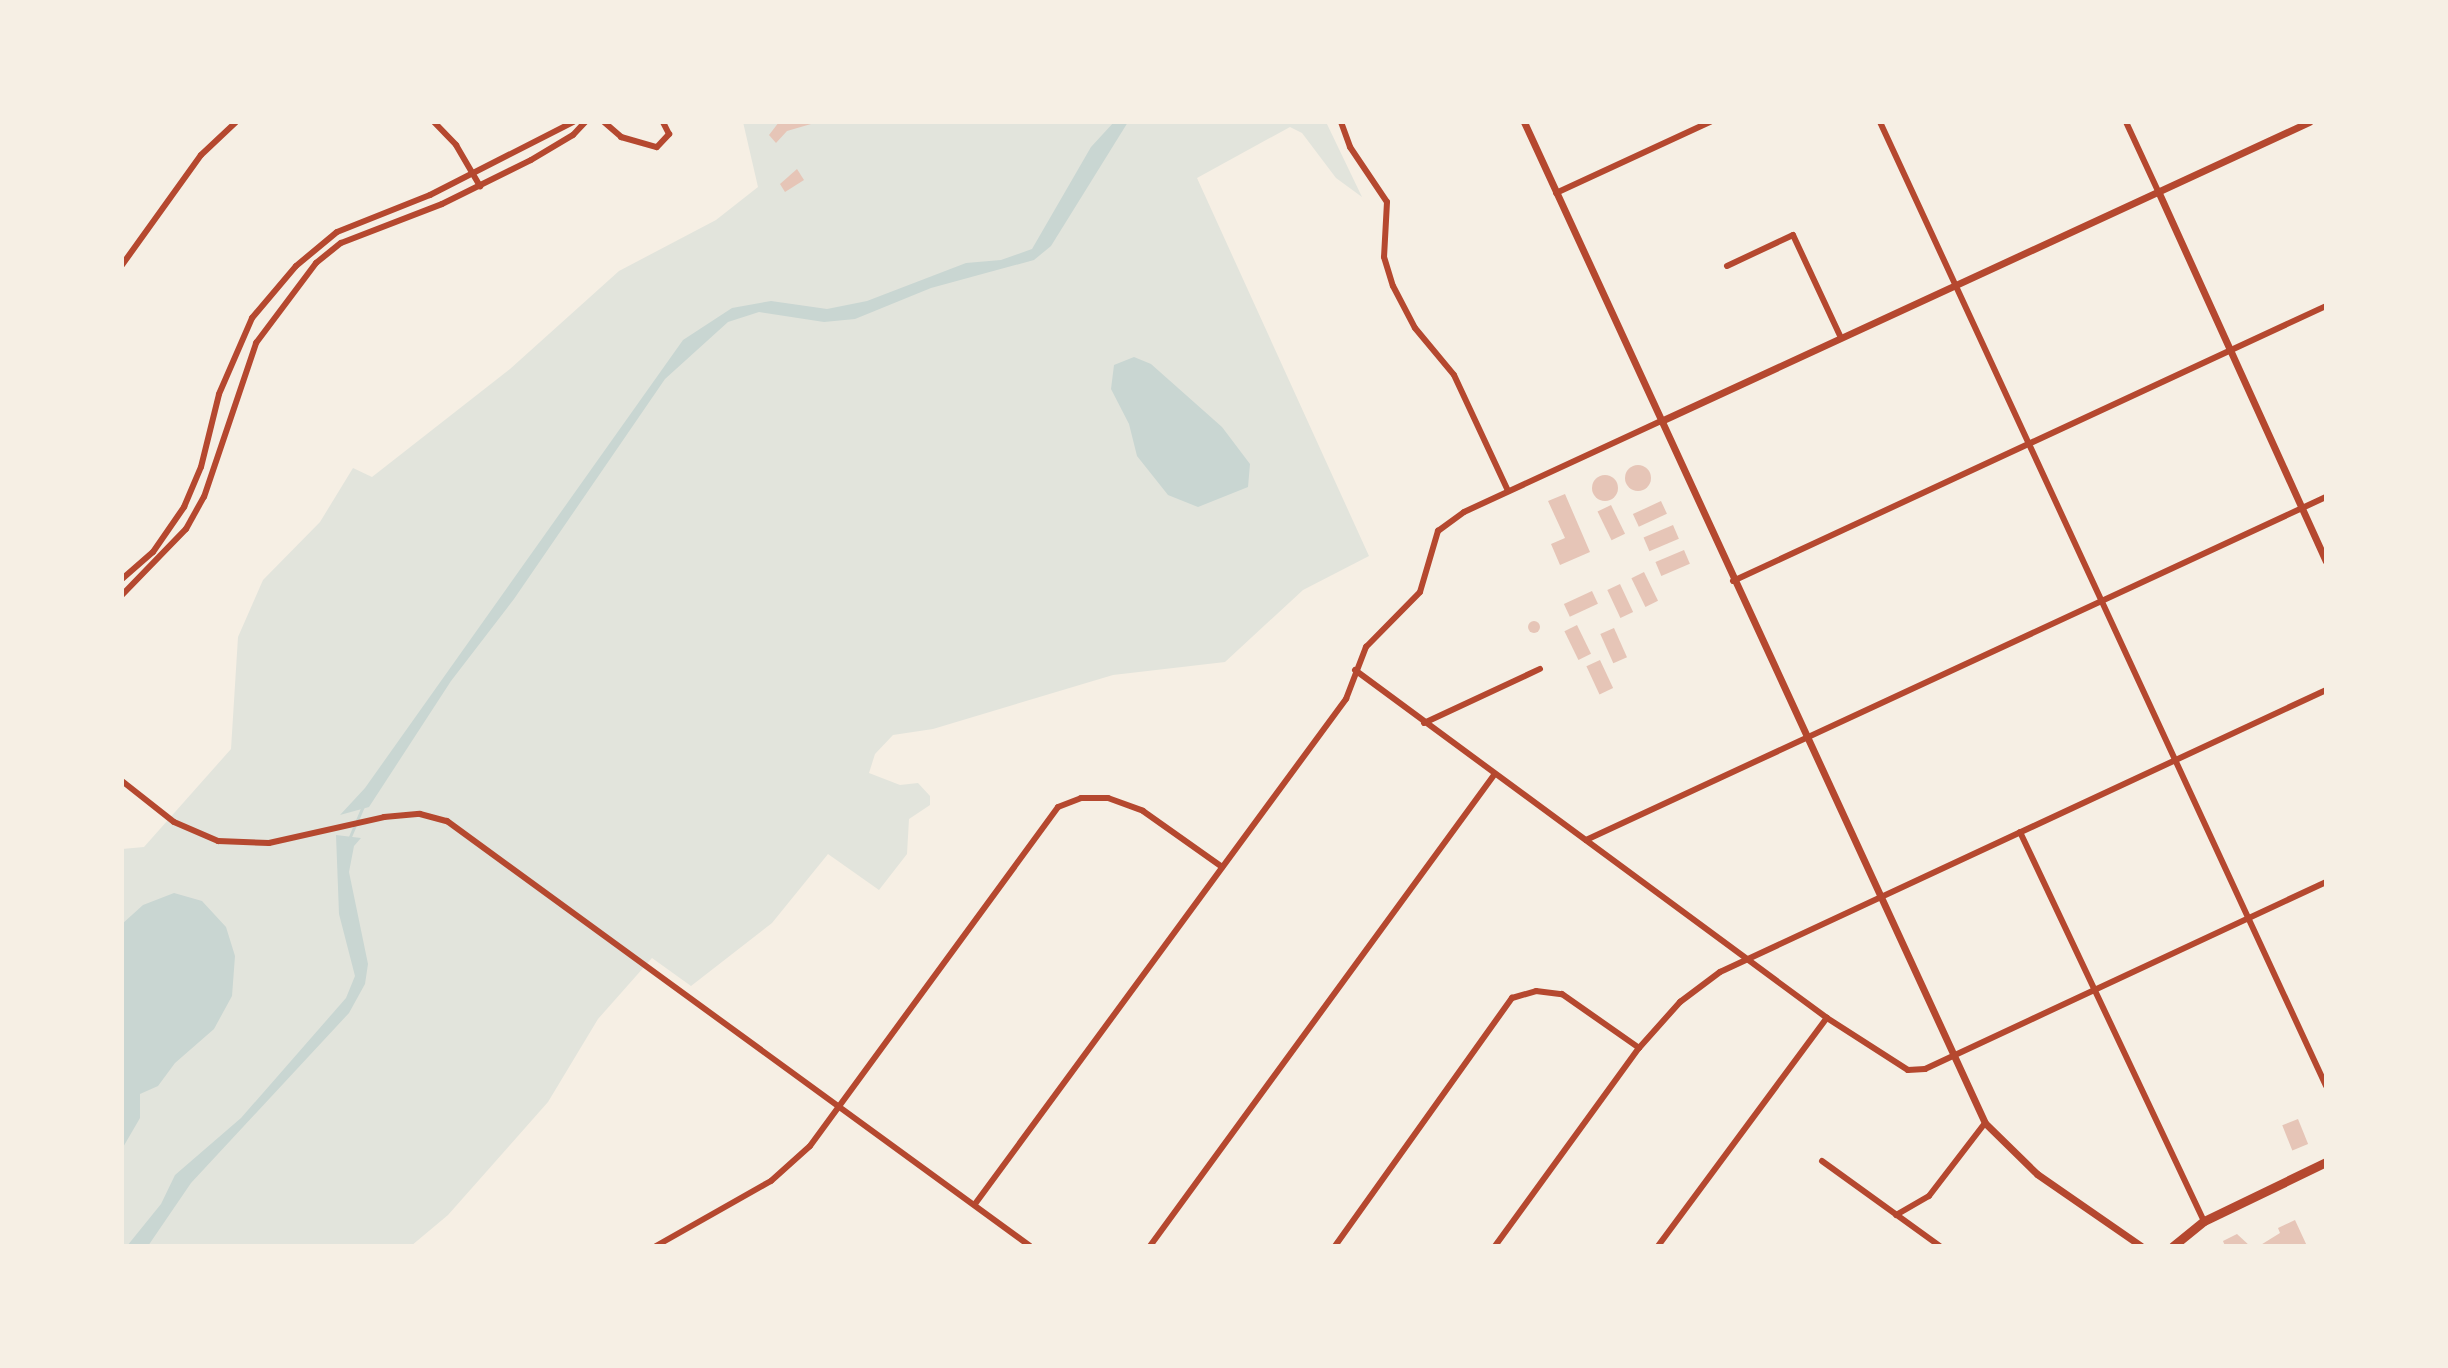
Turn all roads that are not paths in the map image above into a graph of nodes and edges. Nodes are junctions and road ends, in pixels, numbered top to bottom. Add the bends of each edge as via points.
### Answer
1 (236, 122) edge
2 (434, 122) edge
3 (573, 122) edge
4 (585, 122) edge
5 (604, 122) edge
6 (663, 122) edge
7 (1341, 122) edge
8 (1524, 122) edge
9 (1710, 122) edge
10 (1880, 122) edge
11 (2126, 122) edge
12 (2309, 122) edge
13 (473, 174) junction
14 (480, 186) junction
15 (2158, 191) junction
16 (1556, 193) junction
17 (122, 265) edge
18 (1727, 266) dead end
19 (1953, 284) junction
20 (2326, 306) edge
21 (1840, 336) junction
22 (2231, 350) junction
23 (1661, 421) junction
24 (2027, 445) junction
25 (1508, 491) junction
26 (2326, 497) edge
27 (2303, 508) junction
28 (2326, 561) edge
29 (122, 579) edge
30 (1733, 581) junction
31 (122, 595) edge
32 (2104, 600) junction
33 (1540, 669) dead end
34 (1355, 670) junction
35 (2326, 690) edge
36 (1424, 723) junction
37 (1805, 736) junction
38 (2176, 759) junction
39 (1494, 775) junction
40 (122, 781) edge
41 (2020, 832) junction
42 (1586, 840) junction
43 (1222, 867) junction
44 (2326, 882) edge
45 (1881, 897) junction
46 (2250, 915) junction
47 (1746, 958) junction
48 (2094, 989) junction
49 (1827, 1018) junction
50 (1639, 1048) junction
51 (1953, 1054) junction
52 (2326, 1086) edge
53 (841, 1109) junction
54 (1985, 1123) junction
55 (1822, 1161) dead end
56 (2326, 1162) edge
57 (975, 1204) junction
58 (1896, 1215) junction
59 (2204, 1221) junction
60 (668, 1243) edge
61 (656, 1246) edge
62 (1030, 1246) edge
63 (1150, 1246) edge
64 (1335, 1246) edge
65 (1495, 1246) edge
66 (1658, 1246) edge
67 (1940, 1246) edge
68 (2141, 1246) edge
69 (2173, 1246) edge

1 - 17 street via 201,155
2 - 13 street
3 - 13 street
4 - 14 street via 573,135
5 - 6 street via 621,137 657,147 669,134
7 - 25 street via 1356,157 1387,202 1384,257 1393,286 1415,328 1454,375
8 - 16 street
9 - 16 street
10 - 19 street
11 - 15 street
12 - 15 street
13 - 14 street
13 - 29 street via 337,232 278,286 252,318 219,394 201,467 184,507 153,552
14 - 31 street via 341,243 305,275 256,343 204,497 192,518 160,562
15 - 19 street
15 - 22 street
16 - 23 street
18 - 21 street via 1793,235
19 - 21 street
19 - 24 street
20 - 22 street
21 - 23 street
22 - 24 street
22 - 27 street
23 - 25 street
23 - 30 street
24 - 30 street
24 - 32 street
25 - 34 street via 1438,531 1426,583 1366,647
26 - 27 street
27 - 28 street
27 - 32 street
30 - 37 street
32 - 37 street
32 - 38 street
33 - 36 street
34 - 36 street
34 - 43 street via 1346,699
35 - 38 street
36 - 39 street
37 - 42 street
37 - 45 street
38 - 41 street
38 - 46 street
39 - 42 street
39 - 63 street
40 - 53 street via 174,822 218,841 269,843 349,823 420,814 461,829
41 - 45 street
41 - 48 street
42 - 47 street
43 - 53 street via 1143,811 1108,798 1081,798 1058,807
43 - 57 street
44 - 46 street
45 - 47 street
45 - 51 street
46 - 48 street
46 - 52 street
47 - 49 street
47 - 50 street via 1680,1002
48 - 51 street
48 - 59 street
49 - 51 street via 1896,1066 1925,1069
49 - 66 street
50 - 64 street via 1562,994 1536,991 1512,998
50 - 65 street
51 - 54 street
53 - 57 street
53 - 60 street via 771,1181
54 - 58 street via 1929,1196
54 - 68 street via 2037,1174
55 - 58 street
56 - 59 main road
57 - 62 street
58 - 67 street
59 - 69 main road
60 - 61 street

